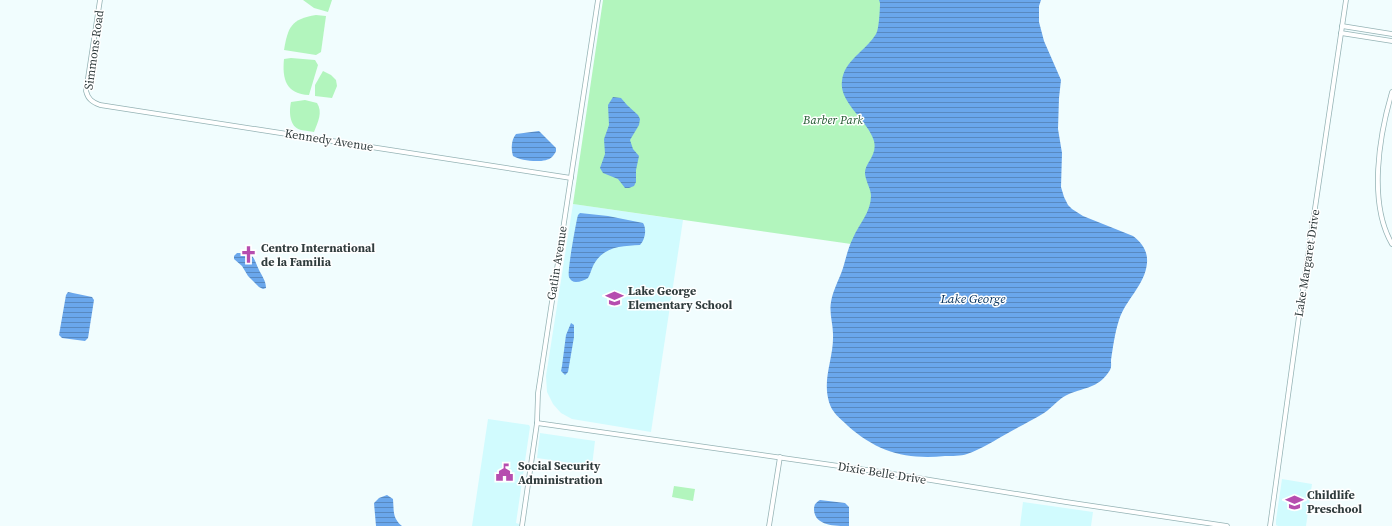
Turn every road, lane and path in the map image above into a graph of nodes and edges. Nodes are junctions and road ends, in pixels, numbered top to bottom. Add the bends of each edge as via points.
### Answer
1 (100, 0) edge
2 (598, 0) edge
3 (1346, 0) edge
4 (1342, 26) junction
5 (1341, 33) junction
6 (1392, 34) edge
7 (1392, 41) edge
8 (1392, 92) edge
9 (89, 100) joint
10 (571, 178) junction
11 (1392, 244) edge
12 (537, 423) junction
13 (780, 457) junction
14 (522, 526) edge
15 (769, 526) edge
16 (1227, 526) edge
17 (1270, 526) edge

1 - 9 street, Simmons Road via 86,91
2 - 10 street, Gatlin Avenue
3 - 4 street, Lake Margaret Drive
4 - 5 street, Lake Margaret Drive
4 - 6 street
5 - 7 street
5 - 17 street, Lake Margaret Drive
8 - 11 street via 1382,140 1377,185 1379,202
9 - 10 street, Kennedy Avenue via 100,105
10 - 12 street, Gatlin Avenue via 538,393
12 - 13 street, Dixie Belle Drive
12 - 14 street, Gatlin Avenue
13 - 15 street
13 - 16 street, Dixie Belle Drive

